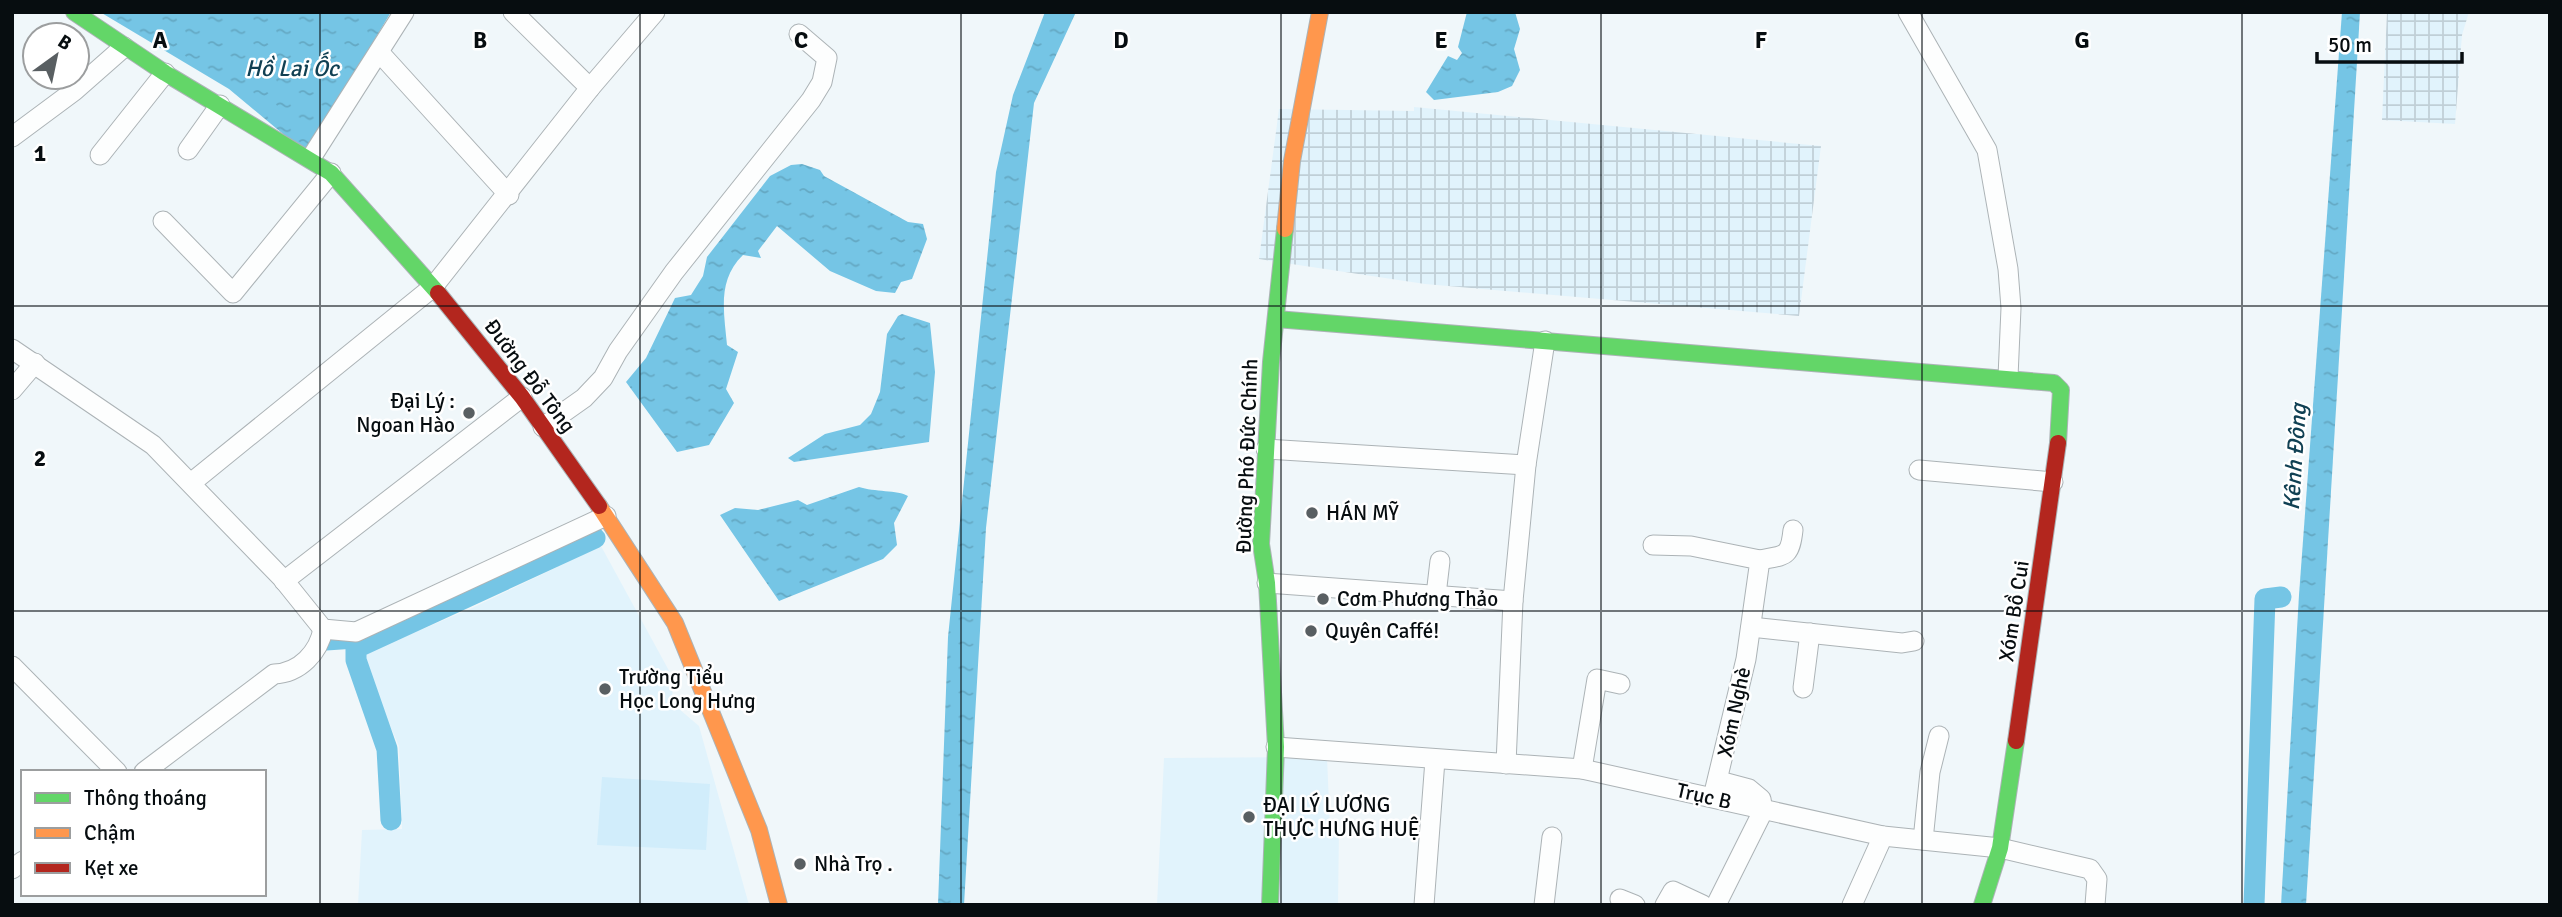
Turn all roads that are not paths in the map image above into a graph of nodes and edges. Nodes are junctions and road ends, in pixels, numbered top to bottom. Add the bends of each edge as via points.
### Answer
1 (74, 12) edge
2 (404, 12) edge
3 (513, 12) edge
4 (655, 12) edge
5 (1321, 12) edge
6 (1908, 12) edge
7 (799, 34) dead end
8 (124, 47) junction
9 (379, 52) junction
10 (165, 73) junction
11 (590, 88) junction
12 (220, 105) junction
13 (12, 137) edge
14 (188, 149) dead end
15 (100, 155) dead end
16 (311, 158) junction
17 (331, 173) junction
18 (509, 195) junction
19 (163, 221) dead end
20 (433, 287) junction
21 (1276, 319) junction
22 (1545, 341) junction
23 (12, 349) edge
24 (35, 363) junction
25 (2008, 377) junction
26 (12, 390) edge
27 (522, 397) junction
28 (544, 427) junction
29 (1266, 449) junction
30 (1526, 465) junction
31 (1919, 470) dead end
32 (2053, 482) junction
33 (191, 483) junction
34 (606, 516) junction
35 (1793, 530) dead end
36 (1653, 545) dead end
37 (1760, 560) junction
38 (1440, 561) dead end
39 (284, 582) junction
40 (1267, 583) junction
41 (1436, 595) junction
42 (1513, 601) junction
43 (1751, 627) junction
44 (323, 629) junction
45 (1810, 633) junction
46 (1914, 641) dead end
47 (12, 666) edge
48 (1620, 684) dead end
49 (1803, 688) dead end
50 (1939, 736) dead end
51 (1276, 747) junction
52 (1435, 760) junction
53 (1506, 764) junction
54 (1582, 769) junction
55 (115, 770) edge
56 (147, 770) edge
57 (1716, 789) junction
58 (1763, 811) junction
59 (1883, 836) junction
60 (1552, 837) dead end
61 (1923, 840) junction
62 (2000, 848) junction
63 (779, 905) edge
64 (1270, 905) edge
65 (1424, 905) edge
66 (1544, 905) edge
67 (1665, 905) edge
68 (1703, 905) edge
69 (1716, 905) edge
70 (1852, 905) edge
71 (1982, 905) edge
72 (2095, 905) edge

1 - 8 main road, Đường Đỗ Tông
2 - 9 street
3 - 11 street
4 - 11 street
5 - 21 main road, Đường Phó Đức Chính via 1292,160
6 - 25 street via 1987,150 2008,269
7 - 28 street via 827,58 822,82 811,100 674,272 603,378
8 - 10 main road, Đường Đỗ Tông
8 - 13 street
9 - 16 street
9 - 18 street
10 - 12 main road, Đường Đỗ Tông
10 - 15 street
11 - 18 street
12 - 14 street
12 - 16 main road, Đường Đỗ Tông
16 - 17 main road, Đường Đỗ Tông
17 - 19 street via 233,293
17 - 20 main road, Đường Đỗ Tông
18 - 20 street
20 - 27 main road, Đường Đỗ Tông
20 - 33 street
21 - 22 main road
21 - 29 main road, Đường Phó Đức Chính
22 - 25 main road
22 - 30 street
23 - 24 street
24 - 26 street
24 - 33 street via 153,445
25 - 32 main road, Xóm Bồ Cui via 2054,383 2061,390
27 - 28 main road, Đường Đỗ Tông
27 - 39 street
28 - 34 main road, Đường Đỗ Tông
29 - 30 street
29 - 40 main road, Đường Phó Đức Chính via 1261,544
30 - 42 street
31 - 32 street
32 - 62 main road, Xóm Bồ Cui
33 - 39 street
34 - 44 street via 356,632
34 - 63 main road, Đường Đỗ Tông via 674,622 759,830
35 - 37 street via 1791,550
36 - 37 street via 1691,545
37 - 43 street, Xóm Nghè
38 - 41 street
39 - 44 street
40 - 41 street
40 - 51 main road, Đường Phó Đức Chính
41 - 42 street
42 - 53 street
43 - 45 street
43 - 57 street, Xóm Nghè
44 - 56 street via 320,645 311,657 283,674 274,674
45 - 46 street
45 - 49 street
47 - 55 street
48 - 54 street via 1597,679
50 - 61 street
51 - 52 street, Trục B
51 - 64 main road, Đường Phó Đức Chính
52 - 53 street, Trục B
52 - 65 street
53 - 54 street, Trục B
54 - 57 street, Trục B
57 - 58 street, Trục B
58 - 59 street, Trục B
58 - 69 street
59 - 61 street, Trục B
59 - 70 street
60 - 66 street
61 - 62 street, Trục B
62 - 71 main road, Xóm Bồ Cui
62 - 72 street, Trục B via 2090,869 2097,879
67 - 68 street via 1672,891

